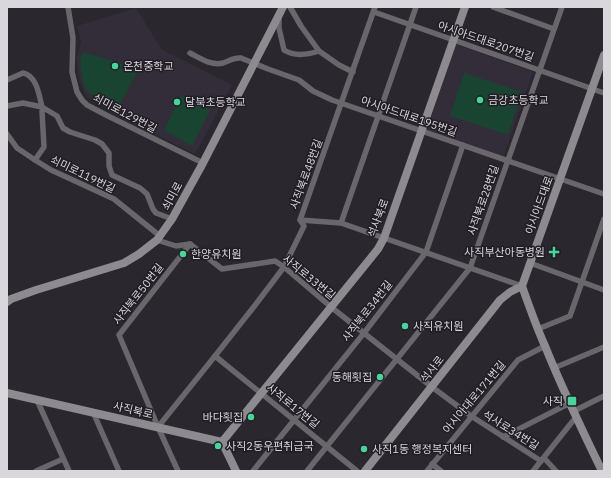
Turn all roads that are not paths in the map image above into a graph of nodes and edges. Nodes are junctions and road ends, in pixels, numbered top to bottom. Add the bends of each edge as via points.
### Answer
1 (68, 7) edge
2 (283, 7) edge
3 (290, 7) edge
4 (416, 7) edge
5 (465, 7) edge
6 (493, 7) edge
7 (562, 7) edge
8 (375, 10) edge
9 (279, 16) junction
10 (410, 24) junction
11 (554, 28) junction
12 (453, 40) junction
13 (319, 51) junction
14 (190, 53) dead end
15 (604, 55) edge
16 (254, 63) junction
17 (539, 70) junction
18 (353, 72) junction
19 (7, 80) edge
20 (592, 89) junction
21 (604, 93) edge
22 (342, 103) junction
23 (7, 106) edge
24 (43, 108) junction
25 (378, 116) junction
26 (422, 130) junction
27 (7, 134) edge
28 (463, 145) junction
29 (35, 160) junction
30 (508, 160) junction
31 (203, 164) junction
32 (560, 178) junction
33 (604, 194) edge
34 (172, 219) junction
35 (300, 220) junction
36 (604, 220) edge
37 (341, 223) junction
38 (159, 238) junction
39 (384, 238) junction
40 (190, 244) junction
41 (426, 252) junction
42 (530, 263) junction
43 (284, 267) junction
44 (470, 268) junction
45 (582, 282) junction
46 (522, 286) junction
47 (604, 290) edge
48 (7, 302) edge
49 (331, 307) junction
50 (538, 330) junction
51 (364, 333) junction
52 (545, 346) junction
53 (604, 347) edge
54 (215, 356) junction
55 (396, 359) junction
56 (554, 368) junction
57 (432, 387) junction
58 (7, 393) edge
59 (262, 393) junction
60 (604, 396) edge
61 (37, 400) junction
62 (573, 410) junction
63 (93, 412) junction
64 (471, 416) junction
65 (294, 419) junction
66 (158, 427) junction
67 (503, 437) junction
68 (222, 442) junction
69 (326, 446) junction
70 (64, 459) junction
71 (543, 460) junction
72 (432, 464) junction
73 (600, 470) edge
74 (36, 471) edge
75 (69, 471) edge
76 (119, 471) edge
77 (178, 471) edge
78 (236, 471) edge
79 (253, 471) edge
80 (307, 471) edge
81 (357, 471) edge
82 (365, 471) edge
83 (426, 471) edge
84 (441, 471) edge
85 (533, 471) edge
86 (556, 471) edge

1 - 31 street, 쇠미로129번길 via 73,38 72,72 77,92 83,101
2 - 9 main road, 쇠미로
3 - 13 street
4 - 10 street
5 - 12 main road, 석사북로
6 - 11 street
7 - 11 street, 사직북로28번길
8 - 10 street, 아시아드대로207번길
8 - 18 street, 사직북로48번길
9 - 13 street, 쇠미로 via 284,50 290,54 301,55
9 - 16 main road, 쇠미로
10 - 12 street, 아시아드대로207번길
10 - 25 street
11 - 17 street, 사직북로28번길
12 - 17 street, 아시아드대로207번길
12 - 26 main road, 석사북로
13 - 18 street
14 - 16 street, 아시아드대로195번길 via 211,63 221,63 237,57
15 - 20 main road, 아시아드대로
16 - 22 street, 아시아드대로195번길 via 299,80 313,91
16 - 31 main road, 쇠미로
17 - 20 street, 아시아드대로207번길
17 - 30 street, 사직북로28번길
18 - 22 street, 사직북로48번길
19 - 24 street, 쇠미로119번길 via 26,73 38,88
20 - 21 street, 아시아드대로207번길
20 - 32 main road, 아시아드대로
22 - 25 street, 아시아드대로195번길
22 - 35 street, 사직북로48번길
23 - 24 street via 22,103
24 - 29 street, 쇠미로119번길 via 44,147
24 - 34 street via 57,116 63,128 102,144 109,153 112,175 140,188 147,194 156,213
25 - 26 street, 아시아드대로195번길
25 - 37 street
26 - 28 street, 아시아드대로195번길
26 - 39 main road, 석사북로
27 - 29 street, 쇠미로119번길 via 17,148
28 - 30 street, 아시아드대로195번길
28 - 41 street, 사직북로34번길
29 - 38 street, 쇠미로119번길 via 114,199
30 - 32 street, 아시아드대로195번길
30 - 44 street, 사직북로28번길
31 - 34 main road, 쇠미로
32 - 33 street, 아시아드대로195번길
32 - 42 main road, 아시아드대로
34 - 38 main road, 쇠미로
35 - 37 street
35 - 43 street, 사직북로48번길 via 304,226
36 - 45 street
37 - 39 street
38 - 40 street via 176,246
38 - 48 main road, 쇠미로 via 124,263 36,290
39 - 41 street
39 - 49 main road, 석사북로
40 - 43 street, 사직로33번길 via 222,269 275,261
40 - 66 street, 사직북로50번길 via 119,335
41 - 44 street
41 - 51 street, 사직북로34번길
42 - 45 street
42 - 46 main road, 아시아드대로
43 - 49 street, 사직로33번길
43 - 54 street, 사직북로48번길
44 - 46 street
44 - 55 street, 사직북로28번길
45 - 47 street
45 - 50 street via 570,316
46 - 50 main road
46 - 57 main road, 석사로 via 500,300
49 - 51 street, 사직로33번길
49 - 59 main road, 석사북로
50 - 52 main road
51 - 55 street, 사직로33번길
51 - 65 street, 사직북로34번길
52 - 56 main road
52 - 64 street, 아시아대로171번길 via 518,360
53 - 56 street
54 - 59 street, 사직로17번길
54 - 66 street, 사직북로48번길
55 - 57 street, 사직로33번길
55 - 69 street, 사직북로28번길
56 - 62 main road
57 - 64 street, 석사로34번길
57 - 82 main road, 석사로
58 - 61 main road, 사직북로
59 - 65 street, 사직로17번길
59 - 68 main road, 석사북로
60 - 62 street
61 - 63 main road, 사직북로
61 - 70 street
62 - 67 street
62 - 71 street
62 - 73 main road
63 - 66 main road, 사직북로
63 - 76 street
64 - 67 street, 석사로34번길
64 - 72 street, 아시아대로171번길
65 - 69 street, 사직로17번길
65 - 79 street, 사직북로34번길
66 - 68 main road, 사직북로
66 - 77 street
67 - 71 street, 석사로34번길
68 - 78 main road
69 - 80 street, 사직북로28번길
69 - 81 street, 사직로17번길
70 - 74 street
70 - 75 street
71 - 85 street
71 - 86 street, 석사로34번길
72 - 83 street, 아시아대로171번길
72 - 84 street

